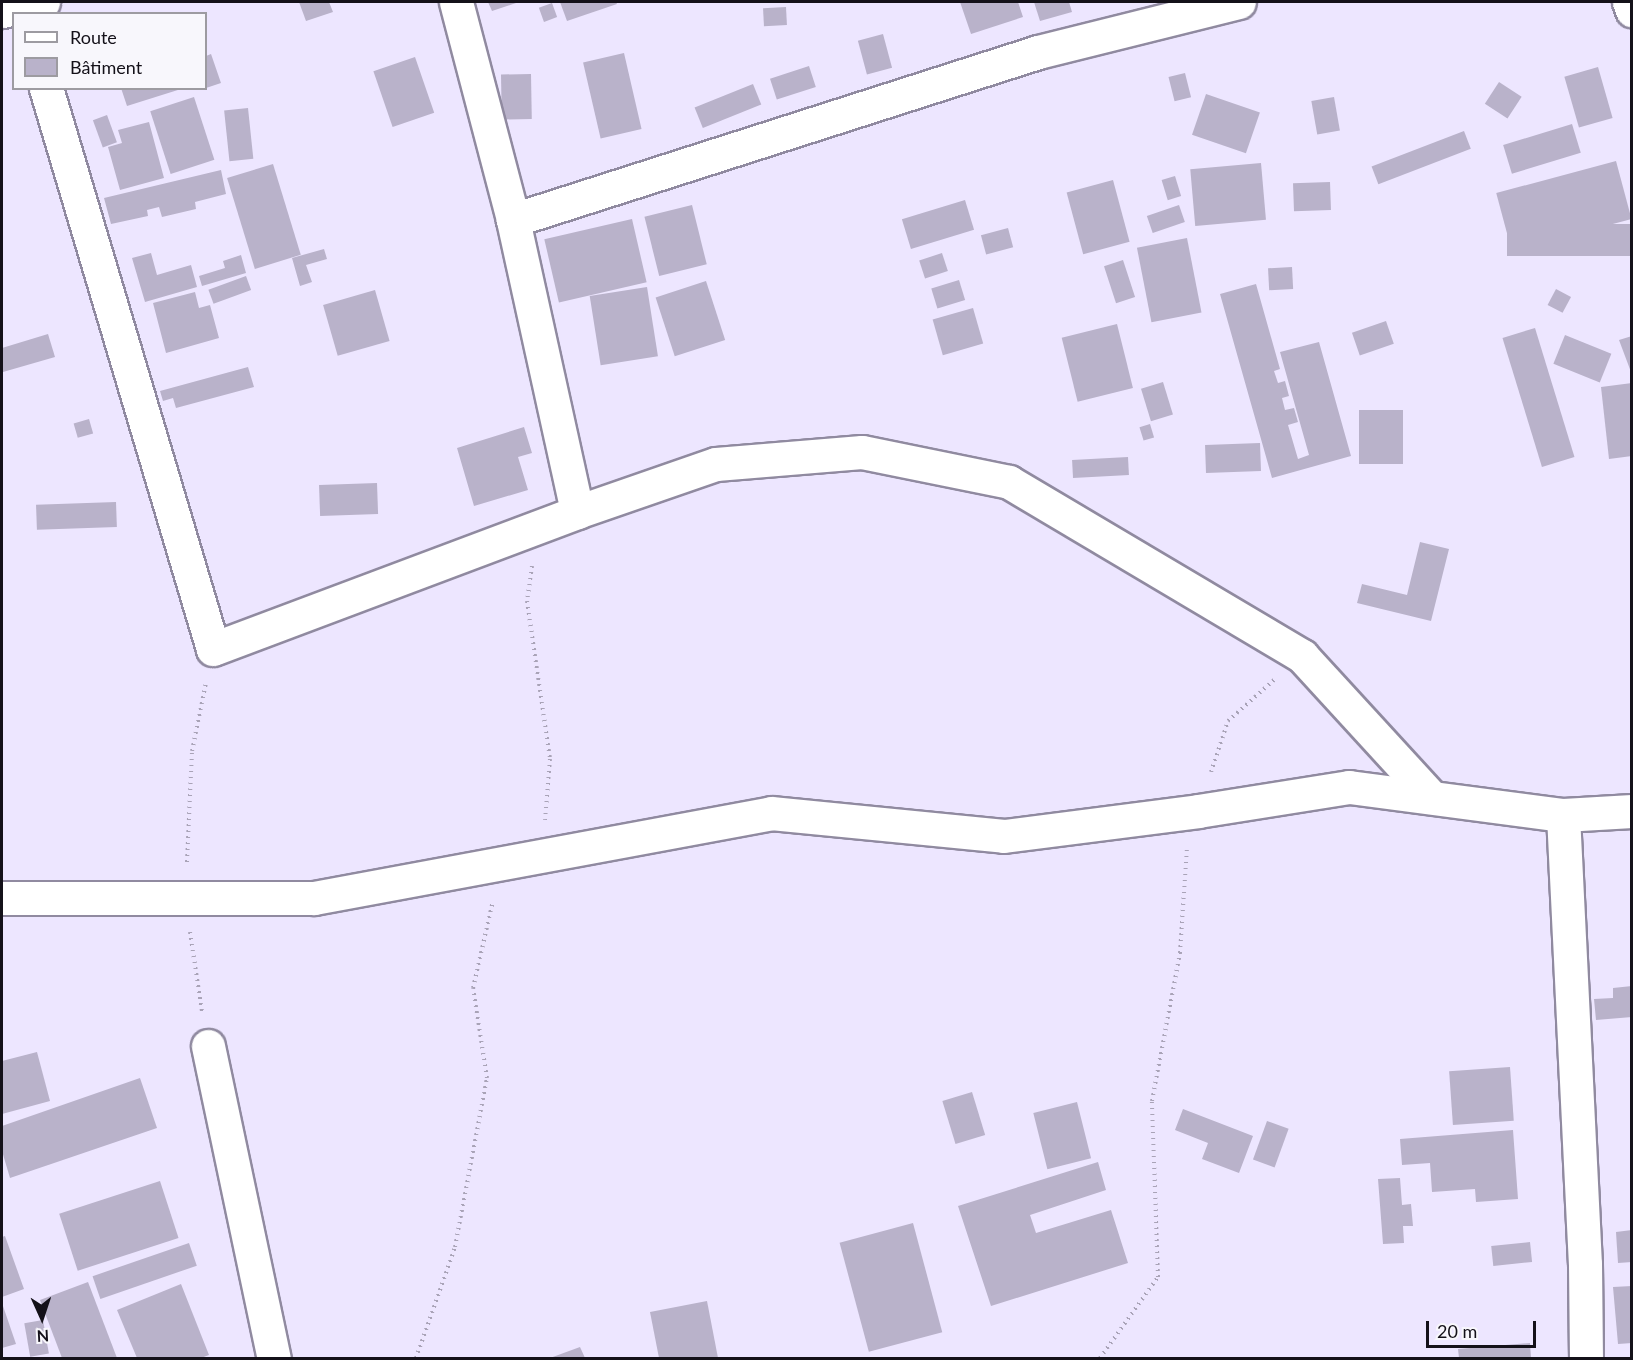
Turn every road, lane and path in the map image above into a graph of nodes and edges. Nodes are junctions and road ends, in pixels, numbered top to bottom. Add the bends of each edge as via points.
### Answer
1 (456, 2) edge
2 (1239, 2) edge
3 (1629, 2) edge
4 (1632, 10) edge
5 (47, 90) edge
6 (513, 220) junction
7 (562, 517) junction
8 (213, 650) junction
9 (1302, 656) junction
10 (1431, 797) junction
11 (1198, 811) junction
12 (1632, 812) edge
13 (1563, 815) junction
14 (544, 832) dead end
15 (501, 863) junction
16 (2, 898) edge
17 (185, 898) junction
18 (208, 1046) joint
19 (274, 1359) edge
20 (416, 1359) edge
21 (1100, 1359) edge
22 (1586, 1359) edge

1 - 6 street
2 - 6 street via 1038,52
3 - 4 street
5 - 8 street
6 - 7 street
7 - 8 street
7 - 9 street via 716,464 862,452 1009,482
7 - 14 path via 532,559 527,601 550,759
8 - 17 path via 192,751
9 - 10 street
9 - 11 path via 1228,721
10 - 11 street via 1348,787
10 - 13 street
11 - 15 street via 1004,836 771,813
11 - 21 path via 1187,843 1180,953 1152,1101 1158,1277
12 - 13 street
13 - 22 street
15 - 17 street via 314,898
15 - 20 path via 473,988 487,1078 455,1247
16 - 17 street
17 - 18 path
18 - 19 street

